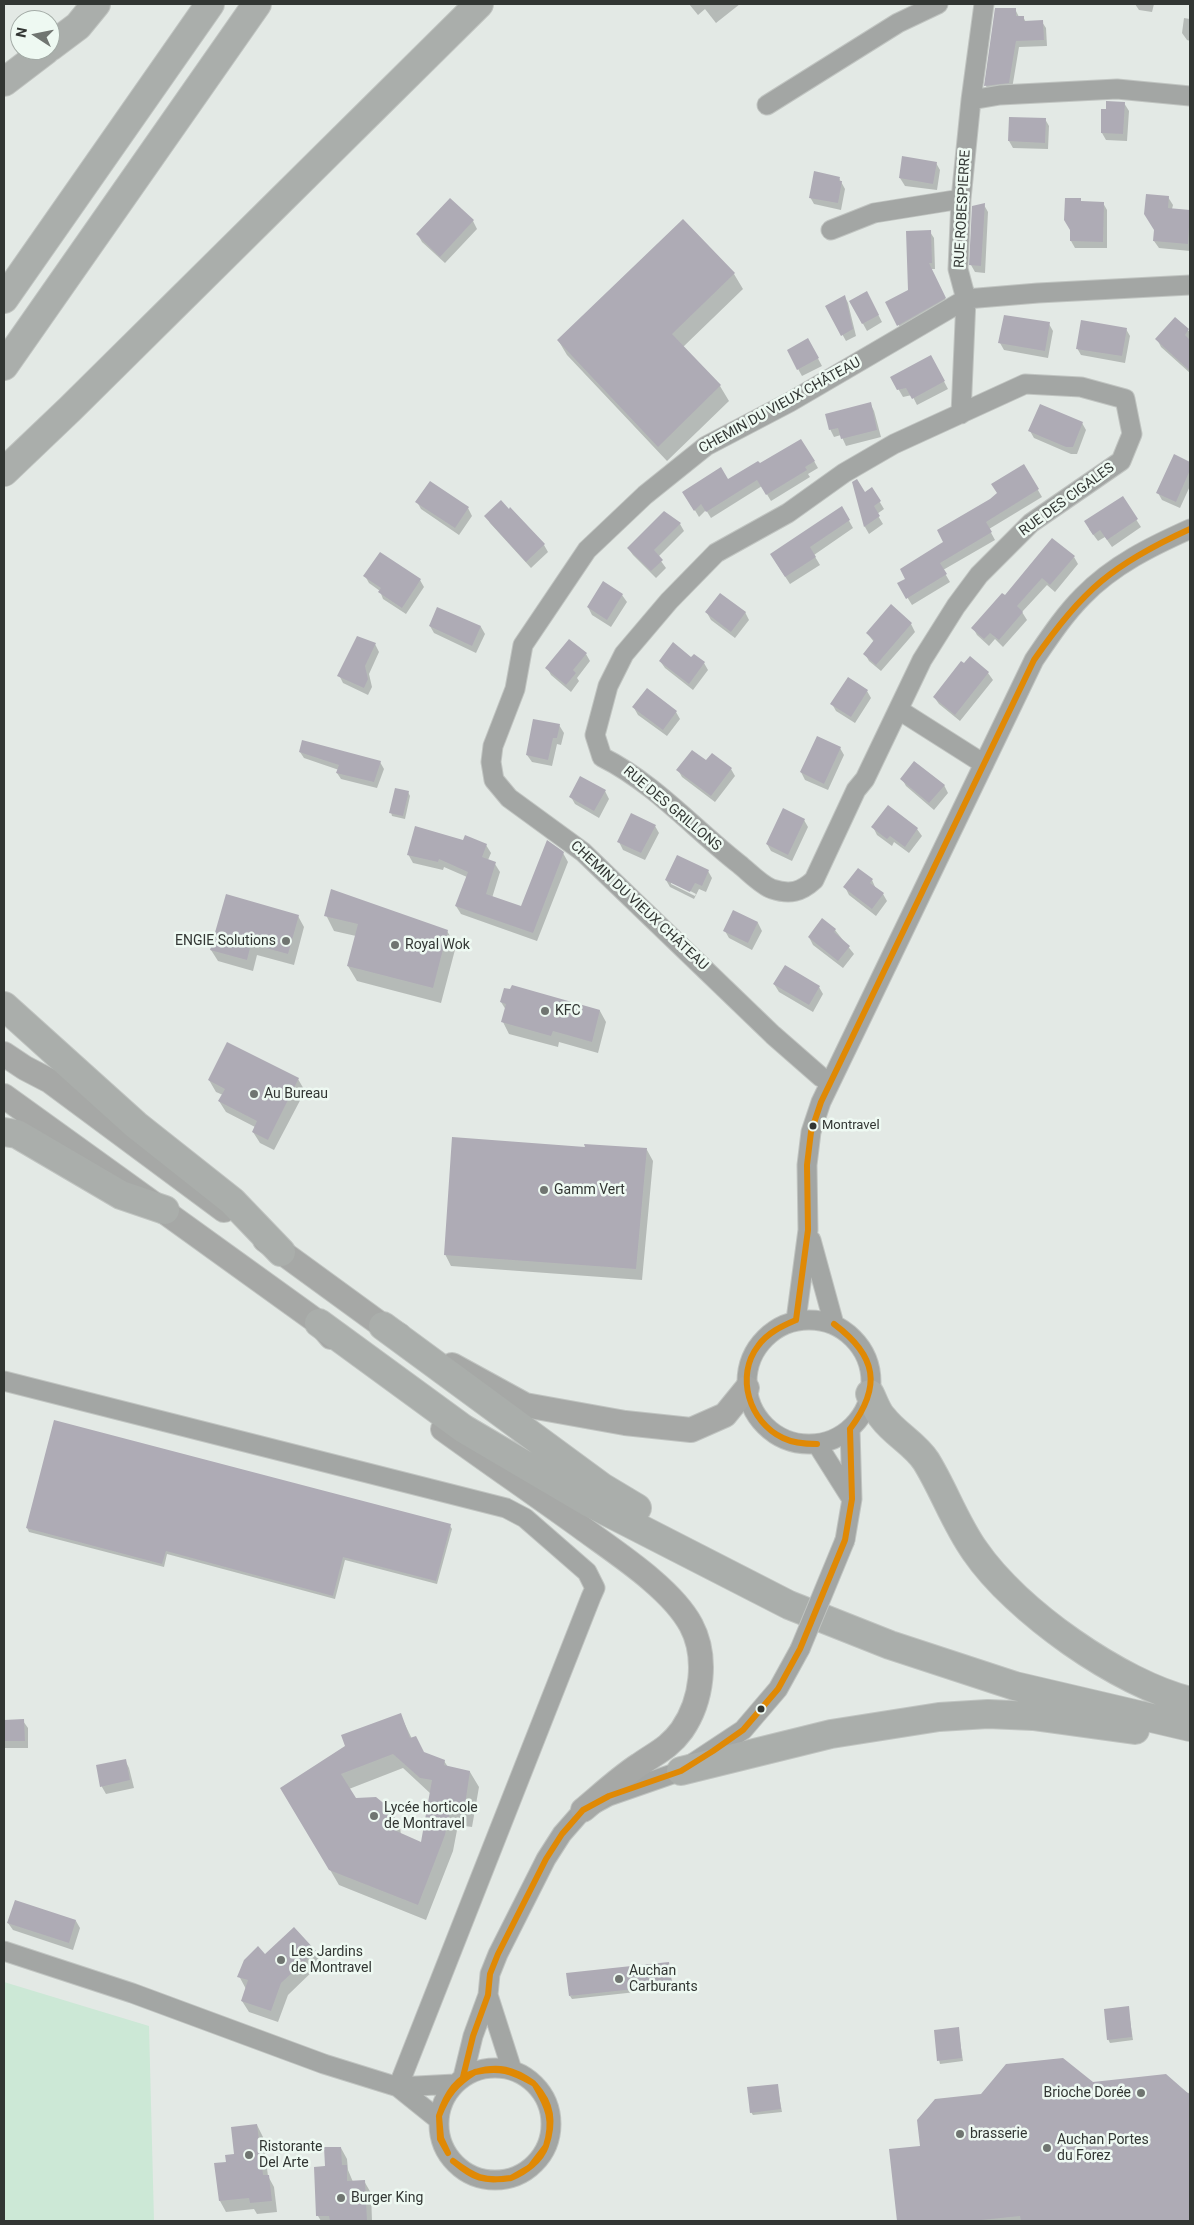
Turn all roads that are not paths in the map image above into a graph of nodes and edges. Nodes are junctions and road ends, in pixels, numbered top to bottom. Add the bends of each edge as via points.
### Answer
1 (96, 4) edge
2 (210, 4) edge
3 (257, 4) edge
4 (479, 4) edge
5 (938, 4) edge
6 (984, 4) edge
7 (60, 40) edge
8 (33, 60) edge
9 (4, 82) edge
10 (1190, 96) edge
11 (971, 100) junction
12 (767, 105) dead end
13 (961, 199) junction
14 (831, 230) dead end
15 (1190, 285) edge
16 (4, 299) edge
17 (966, 299) junction
18 (4, 366) edge
19 (70, 409) junction
20 (961, 414) junction
21 (4, 472) edge
22 (4, 487) edge
23 (1190, 529) edge
24 (899, 710) junction
25 (984, 764) junction
26 (4, 1006) edge
27 (4, 1054) edge
28 (830, 1081) junction
29 (4, 1096) edge
30 (4, 1132) edge
31 (165, 1210) junction
32 (808, 1230) junction
33 (281, 1252) junction
34 (796, 1320) junction
35 (319, 1323) junction
36 (834, 1324) junction
37 (383, 1326) junction
38 (4, 1381) edge
39 (747, 1388) junction
40 (870, 1394) junction
41 (850, 1429) junction
42 (817, 1444) junction
43 (852, 1499) junction
44 (1190, 1701) edge
45 (1190, 1716) edge
46 (1190, 1727) edge
47 (1190, 1738) edge
48 (681, 1771) junction
49 (583, 1810) junction
50 (4, 1951) edge
51 (488, 1995) junction
52 (512, 2070) junction
53 (459, 2081) junction
54 (398, 2087) junction
55 (439, 2120) junction

1 - 7 highway via 78,26
2 - 16 highway
3 - 18 highway
4 - 19 highway
5 - 12 street via 898,23
6 - 11 street, RUE ROBESPIERRE
8 - 9 highway
10 - 11 street via 1117,89 1000,95
11 - 13 street, RUE ROBESPIERRE
13 - 14 street via 874,213
13 - 17 street, RUE ROBESPIERRE via 958,269
15 - 17 street, CHEMIN DU VIEUX CHÂTEAU
17 - 20 street, RUE ROBESPIERRE
17 - 28 street, CHEMIN DU VIEUX CHÂTEAU via 790,402 706,446 645,495 587,550 523,645 515,690 493,746 494,780 509,798 583,852 774,1036 821,1077
19 - 21 highway
19 - 22 highway
20 - 24 street, RUE DES CIGALES via 1025,384 1081,387 1125,399 1132,434 1121,461 1031,524 979,575 922,660
20 - 24 street, RUE DES GRILLONS via 894,444 844,473 788,513 716,553 624,654 608,686 595,735 602,757 620,766 667,802 771,889 789,892 803,890 814,880 856,790 865,779
23 - 25 street via 1143,550 1083,596 1034,660
24 - 25 street
25 - 28 street
26 - 33 highway via 136,1126 232,1201
27 - 33 main road via 50,1080
28 - 32 street via 811,1132 807,1165
29 - 31 main road
30 - 31 highway via 17,1134 121,1195
31 - 35 main road
32 - 34 street
32 - 36 street
33 - 37 main road
34 - 36 street via 815,1319
34 - 39 street via 779,1326 754,1352
35 - 46 highway via 464,1429 588,1502 789,1605 890,1645 1015,1686
35 - 49 main road via 357,1367 627,1561 662,1590 692,1626 699,1648 701,1678 694,1706 682,1729 663,1751 638,1765
36 - 40 street via 852,1336 864,1353 871,1373
37 - 39 main road via 525,1405 616,1421 691,1430 725,1415
37 - 45 highway via 602,1487 690,1540 800,1598 1015,1673
38 - 54 street via 506,1508 525,1518 587,1572 594,1588 591,1597
39 - 42 street via 752,1407 762,1424 778,1436 797,1443
40 - 41 street via 863,1414
40 - 44 highway via 882,1418 925,1460 974,1550 999,1583 1064,1636 1097,1658 1131,1678
41 - 42 street
41 - 43 street
42 - 43 street
43 - 48 street, bridge via 845,1540 800,1649 778,1689 744,1730
47 - 48 highway via 1033,1716 939,1717 831,1734
48 - 49 street via 609,1796
49 - 51 street via 562,1834 538,1875 498,1954 490,1974
50 - 54 street
51 - 52 street
51 - 53 street
52 - 53 street via 482,2069
52 - 55 street via 536,2084 550,2111 552,2128 548,2145 528,2170 513,2178 498,2180 480,2179 465,2172 444,2148
53 - 54 street
53 - 55 street via 442,2106
54 - 55 street

